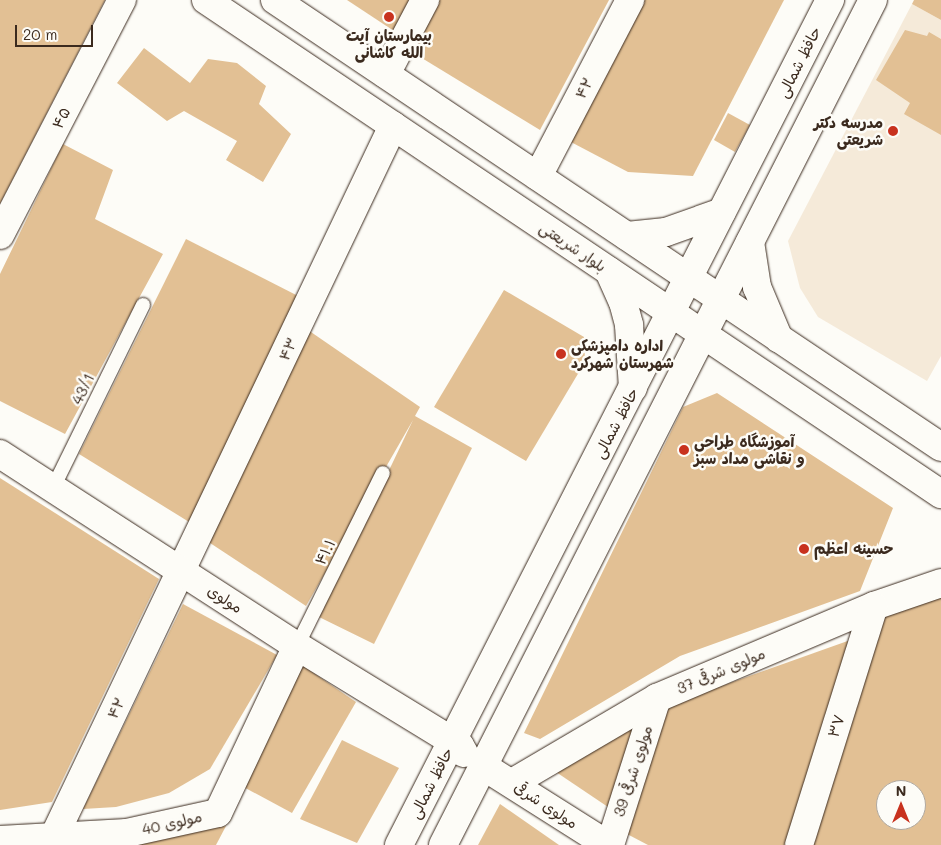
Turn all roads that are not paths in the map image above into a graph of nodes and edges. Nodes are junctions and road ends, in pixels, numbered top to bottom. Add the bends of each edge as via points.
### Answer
1 (122, 0) edge
2 (206, 0) edge
3 (275, 0) edge
4 (425, 0) edge
5 (630, 0) edge
6 (830, 0) edge
7 (873, 0) edge
8 (386, 74) junction
9 (393, 126) junction
10 (538, 176) junction
11 (722, 212) junction
12 (0, 235) edge
13 (627, 236) junction
14 (750, 242) junction
15 (609, 271) junction
16 (689, 278) junction
17 (721, 299) junction
18 (143, 305) dead end
19 (671, 313) junction
20 (704, 334) junction
21 (779, 339) junction
22 (633, 391) junction
23 (941, 447) edge
24 (0, 454) edge
25 (383, 473) dead end
26 (53, 488) junction
27 (941, 494) edge
28 (566, 518) junction
29 (600, 536) junction
30 (183, 572) junction
31 (941, 583) edge
32 (874, 606) junction
33 (297, 646) junction
34 (657, 698) junction
35 (452, 742) junction
36 (483, 766) junction
37 (512, 783) junction
38 (0, 840) edge
39 (52, 840) edge
40 (445, 840) edge
41 (399, 845) edge
42 (609, 845) edge
43 (799, 845) edge

1 - 12 main road, ۴۵
2 - 9 main road, بلوار شریعتی
3 - 8 main road
4 - 8 main road
5 - 10 main road, ۴۲
6 - 11 main road, حافظ شمالی
7 - 14 main road
8 - 10 main road
9 - 15 main road, بلوار شریعتی
9 - 30 main road, ۴۳
10 - 13 main road
11 - 13 main road via 666,232
11 - 16 main road, حافظ شمالی
13 - 16 main road
14 - 17 main road
14 - 21 main road via 757,287
15 - 19 main road, بلوار شریعتی
15 - 22 main road via 623,302 629,326
16 - 17 main road
16 - 19 main road, حافظ شمالی
17 - 20 main road
17 - 21 main road
18 - 26 lane, 43/1
19 - 20 main road, بلوار شریعتی
19 - 22 main road, حافظ شمالی
20 - 27 main road, بلوار شریعتی
20 - 29 main road
21 - 23 main road
22 - 28 main road, حافظ شمالی
24 - 26 main road, مولوی
25 - 33 lane, ۴۱.۱
26 - 30 main road, مولوی
28 - 29 main road
28 - 35 main road, حافظ شمالی
29 - 36 main road
30 - 33 main road, مولوی
30 - 39 main road, ۴۲
31 - 32 main road, مولوی شرقی 37
32 - 34 main road, مولوی شرقی 37
32 - 43 main road, ۳۷
33 - 35 main road, مولوی
33 - 39 main road, مولوی 40 via 218,813 127,834
34 - 37 main road, مولوی شرقی 37
34 - 42 main road, مولوی شرقی 39
35 - 40 main road via 463,749 465,758 439,816
35 - 41 main road, حافظ شمالی
36 - 37 main road, مولوی شرقی
36 - 40 main road
37 - 42 main road, مولوی شرقی
38 - 39 main road, مولوی 40

